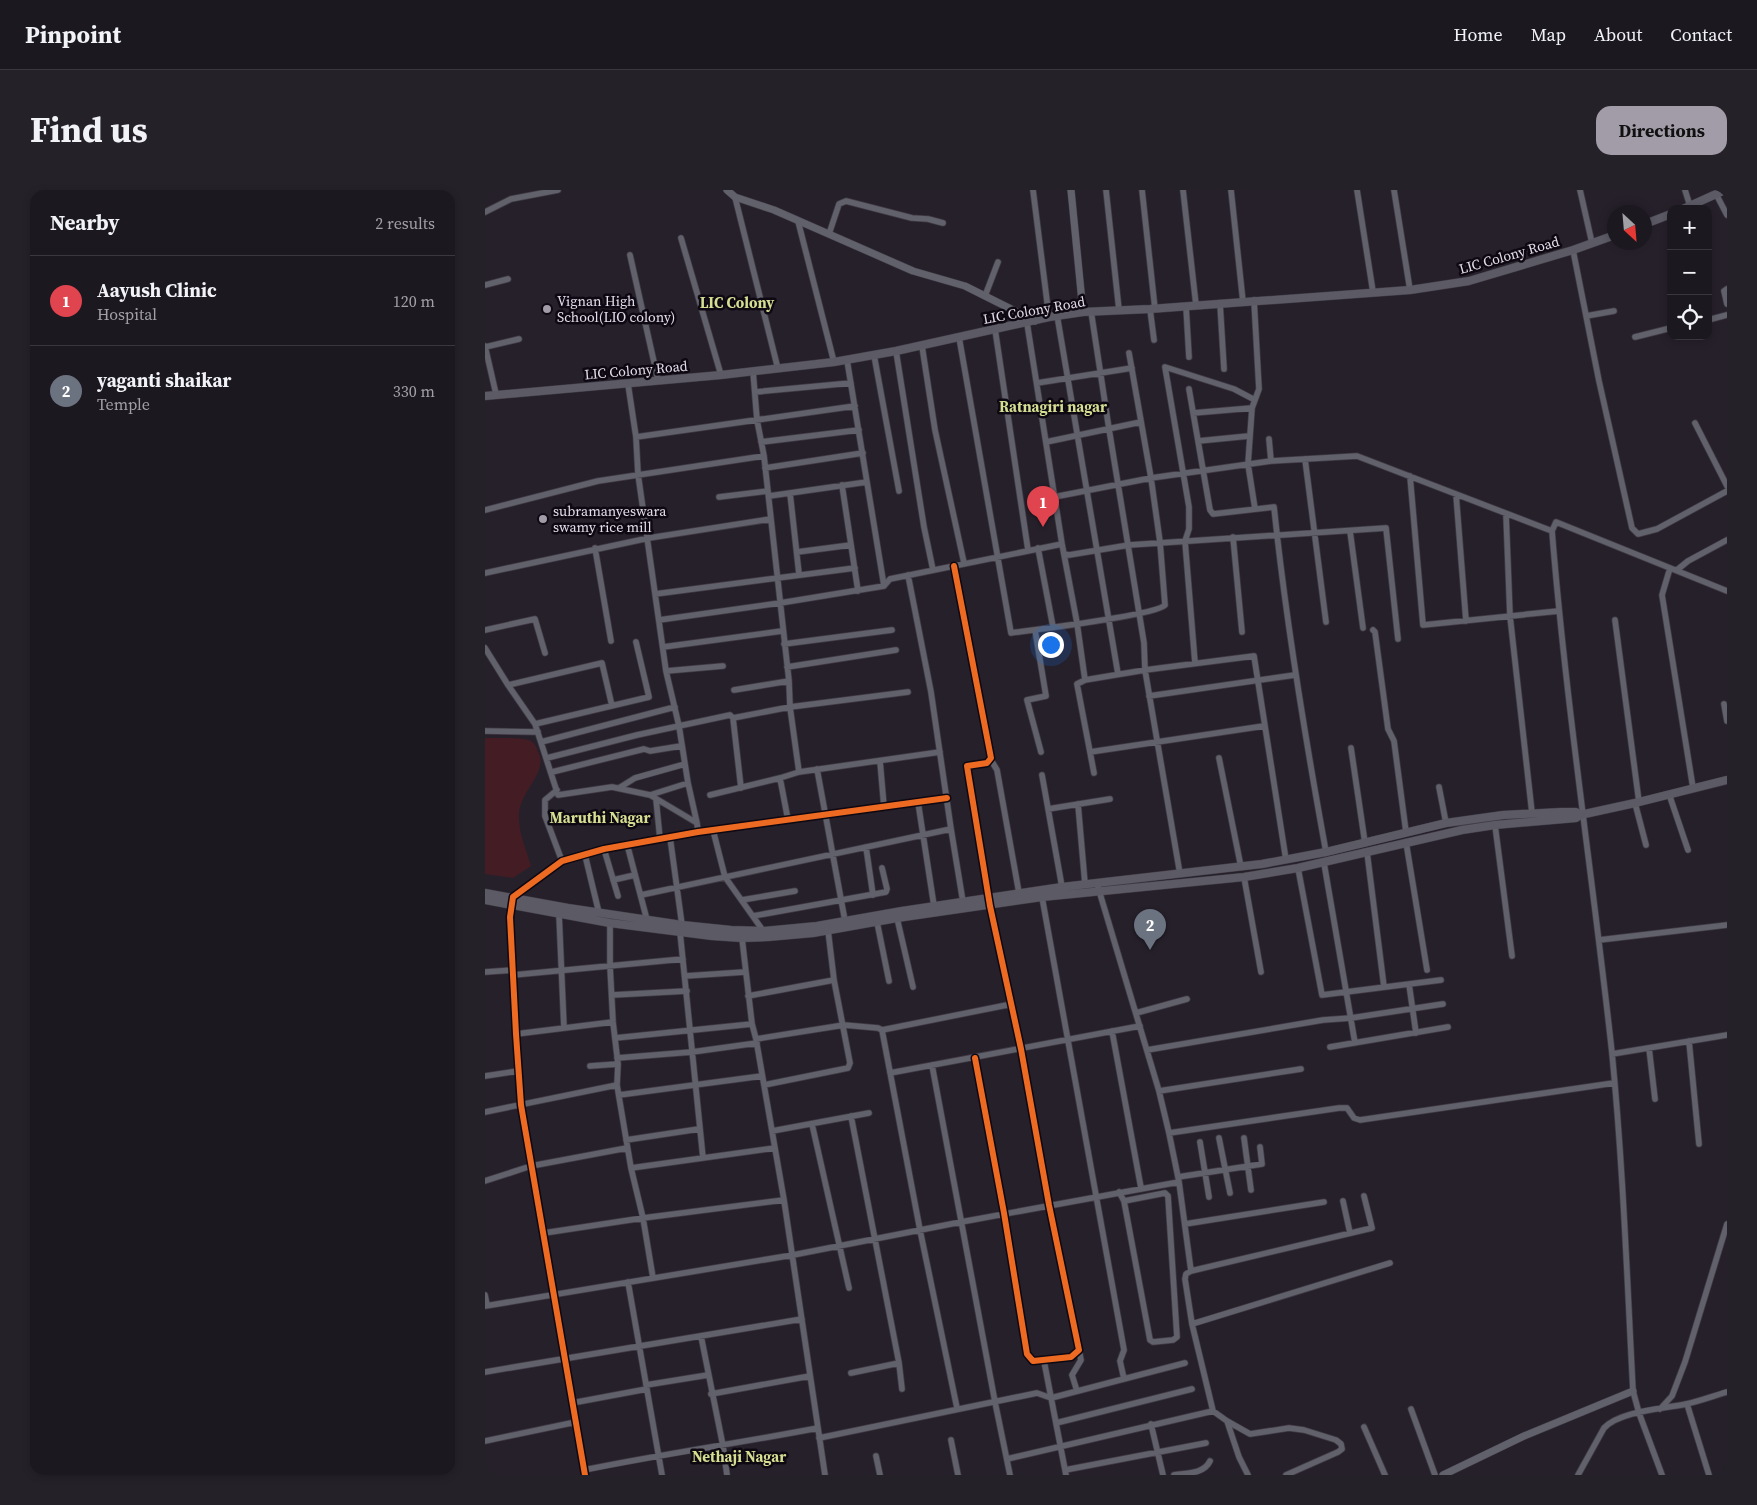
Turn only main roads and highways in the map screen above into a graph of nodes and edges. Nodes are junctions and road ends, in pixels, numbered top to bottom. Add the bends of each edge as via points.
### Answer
1 (1725, 190) edge
2 (1691, 205) edge
3 (1667, 216) edge
4 (1652, 221) edge
5 (1607, 238) edge
6 (485, 396) edge
7 (1727, 780) edge
8 (1582, 814) junction
9 (485, 893) edge
10 (485, 900) edge
11 (512, 901) junction
12 (989, 902) junction
13 (681, 929) junction
14 (764, 934) junction

1 - 2 main road
3 - 4 main road
5 - 6 main road, LIC Colony Road via 1469,281 1410,290 1087,312 1053,316 834,362
7 - 8 main road
8 - 12 main road via 1576,818 1462,830 1324,863 1244,878
8 - 12 main road via 1532,813 1446,823 1286,860 1019,893
9 - 11 main road
10 - 11 main road
11 - 13 main road via 647,920
11 - 13 main road via 610,923
12 - 14 main road via 828,930
12 - 14 main road via 963,902
13 - 14 main road
13 - 14 main road via 742,938

